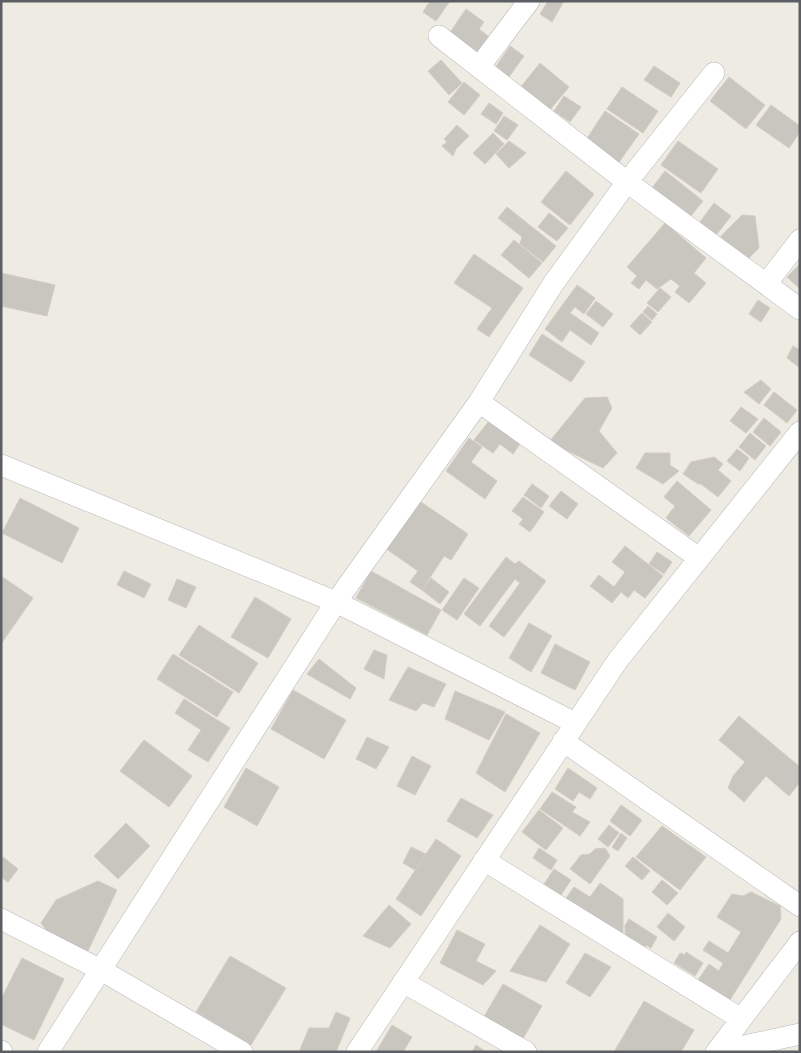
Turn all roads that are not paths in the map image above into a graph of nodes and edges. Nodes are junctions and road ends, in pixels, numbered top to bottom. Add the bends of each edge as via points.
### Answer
1 (529, 1) edge
2 (439, 36) dead end
3 (479, 67) junction
4 (714, 73) dead end
5 (627, 182) junction
6 (800, 240) edge
7 (766, 284) junction
8 (800, 309) edge
9 (479, 402) junction
10 (800, 432) edge
11 (1, 465) edge
12 (699, 558) junction
13 (336, 602) junction
14 (575, 723) junction
15 (563, 741) junction
16 (484, 860) junction
17 (800, 906) edge
18 (1, 919) edge
19 (800, 942) edge
20 (100, 970) junction
21 (403, 982) junction
22 (741, 1019) junction
23 (800, 1034) edge
24 (48, 1052) edge
25 (242, 1052) edge
26 (357, 1052) edge
27 (526, 1052) edge
28 (716, 1052) edge

1 - 3 street
2 - 3 street
3 - 5 street
4 - 5 street
5 - 7 street
5 - 9 street via 553,284
6 - 7 street
7 - 8 street
9 - 12 street
9 - 13 street
10 - 12 street
11 - 13 street
12 - 14 street via 618,660
13 - 14 street
13 - 20 street
14 - 15 street
15 - 16 street
15 - 17 street
16 - 21 street
16 - 22 street
18 - 20 street
19 - 22 street
20 - 24 street
20 - 25 street
21 - 26 street
21 - 27 street
22 - 28 street
23 - 28 street

